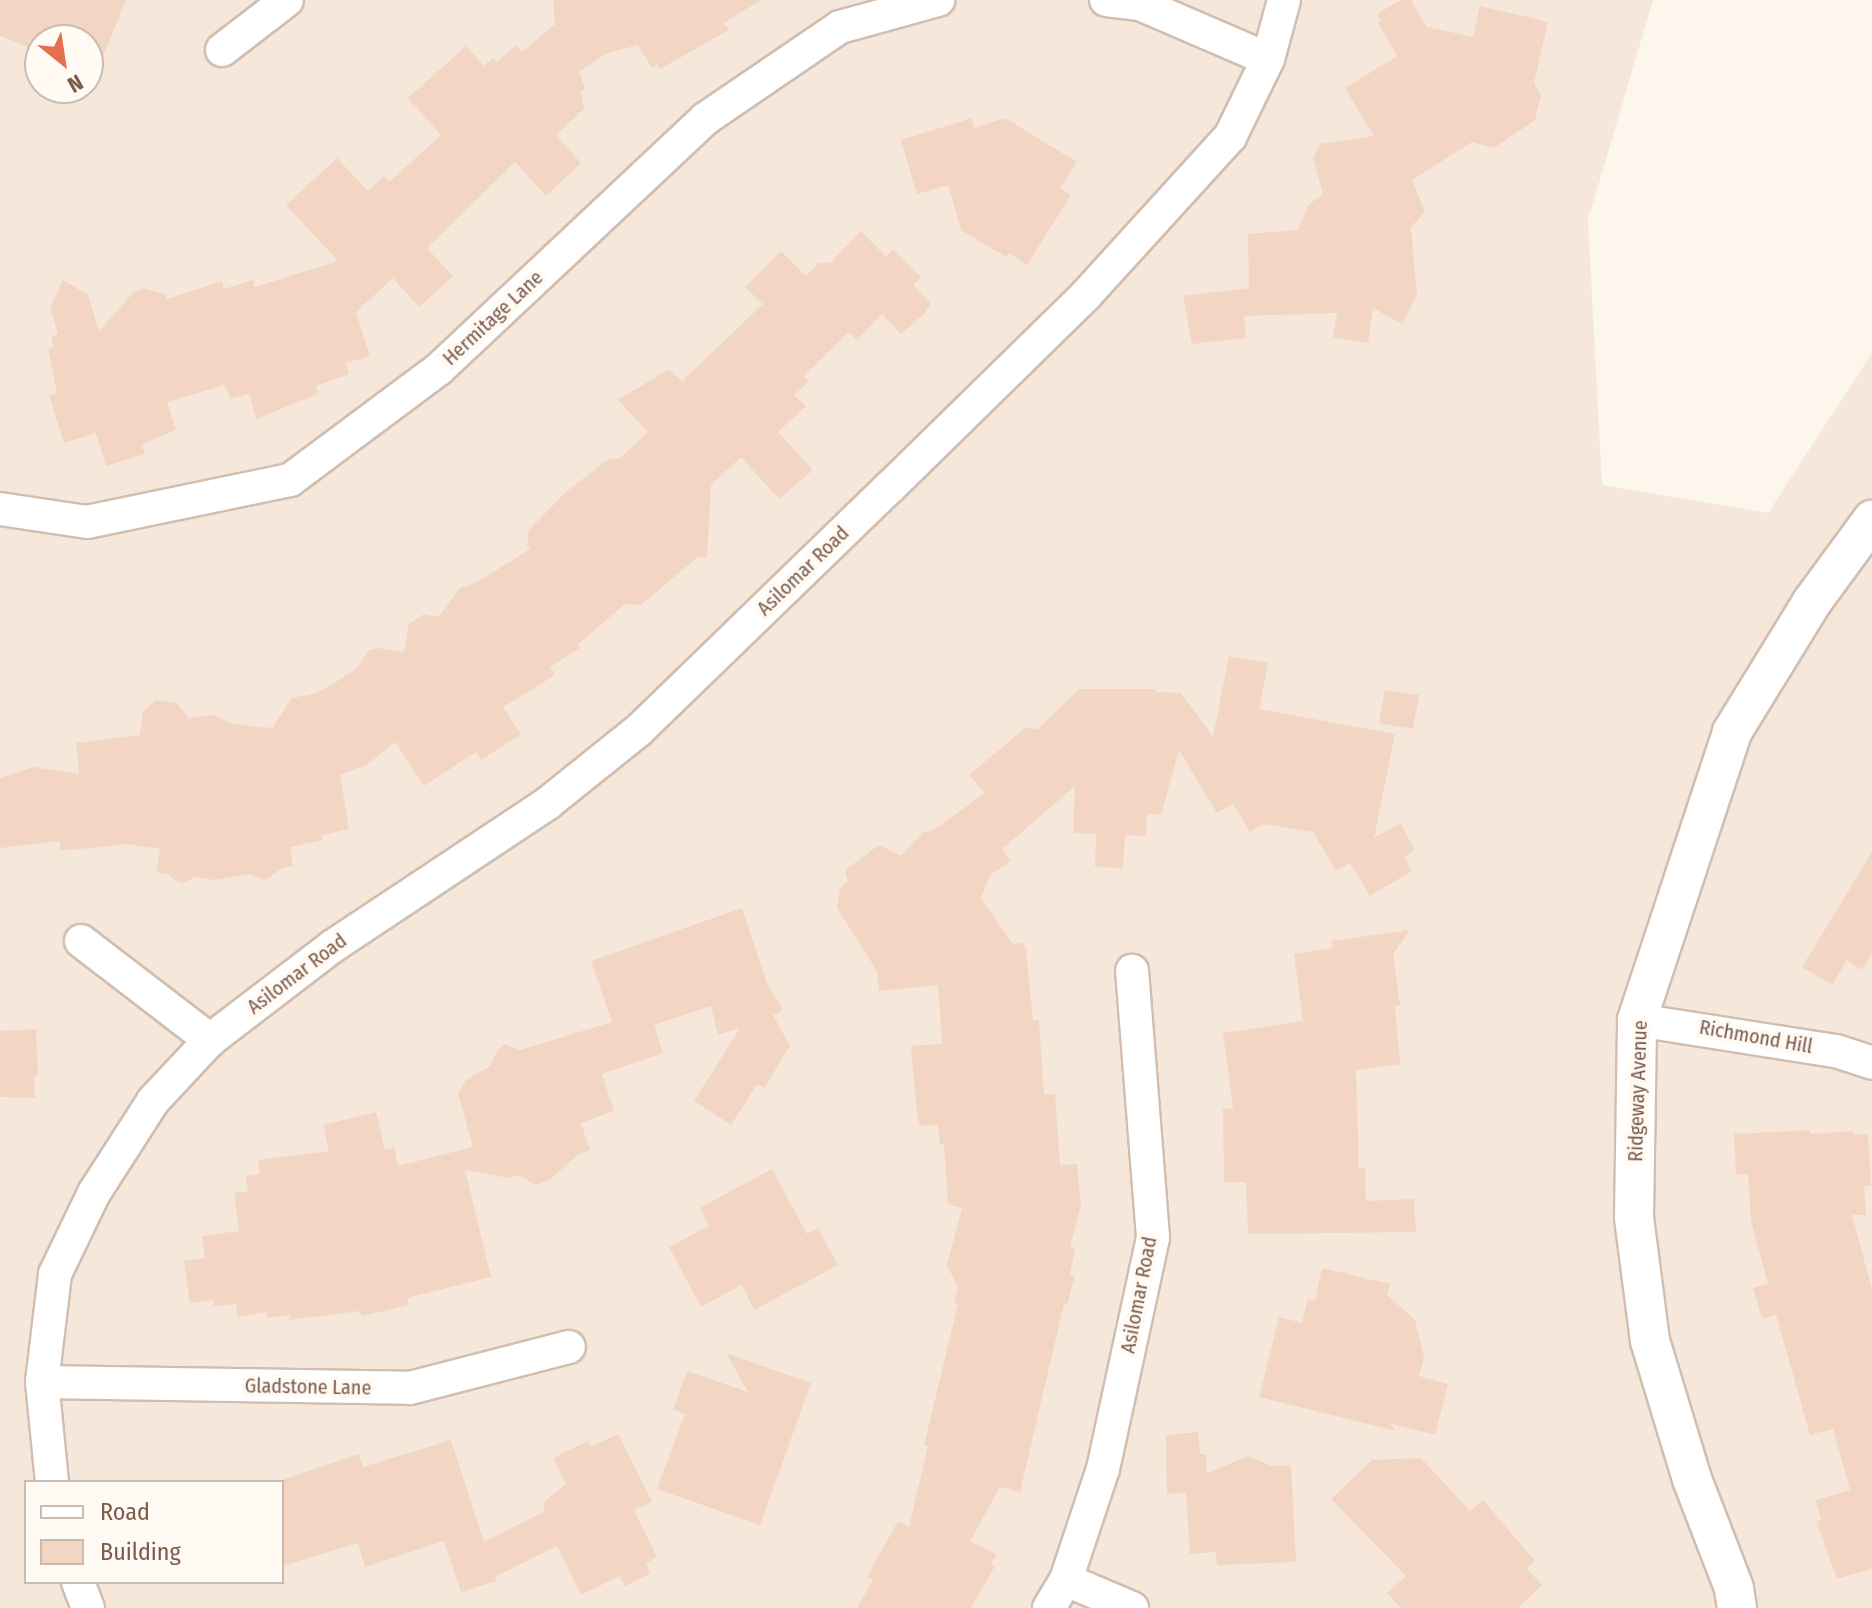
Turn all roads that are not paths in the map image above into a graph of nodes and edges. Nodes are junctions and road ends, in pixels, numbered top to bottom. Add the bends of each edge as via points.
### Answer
1 (287, 0) edge
2 (938, 0) edge
3 (1106, 0) edge
4 (1284, 0) edge
5 (222, 50) dead end
6 (1268, 59) junction
7 (0, 509) edge
8 (1872, 520) edge
9 (81, 941) dead end
10 (1132, 971) dead end
11 (1637, 1020) junction
12 (210, 1040) junction
13 (1872, 1063) edge
14 (569, 1347) dead end
15 (42, 1382) junction
16 (52, 1480) edge
17 (1066, 1580) junction
18 (79, 1584) edge
19 (88, 1608) edge
20 (1049, 1608) edge
21 (1132, 1608) edge
22 (1737, 1608) edge

1 - 5 street
2 - 7 street, Hermitage Lane via 840,27 705,119 439,369 290,480 87,522
3 - 6 street via 1140,4
4 - 6 street, Asilomar Road
6 - 12 street, Asilomar Road via 1230,137 1106,274 638,731 548,803 333,946
8 - 11 street, Ridgeway Avenue via 1812,602 1732,732
9 - 12 street
10 - 17 street, Asilomar Road via 1153,1237 1103,1469
11 - 13 street, Richmond Hill via 1836,1051
11 - 22 street, Ridgeway Avenue via 1634,1217 1650,1341
12 - 15 street, Asilomar Road via 153,1101 88,1206 55,1274
14 - 15 street, Gladstone Lane via 410,1388
15 - 16 street, Asilomar Road
17 - 20 street, Asilomar Road
17 - 21 street
18 - 19 street

